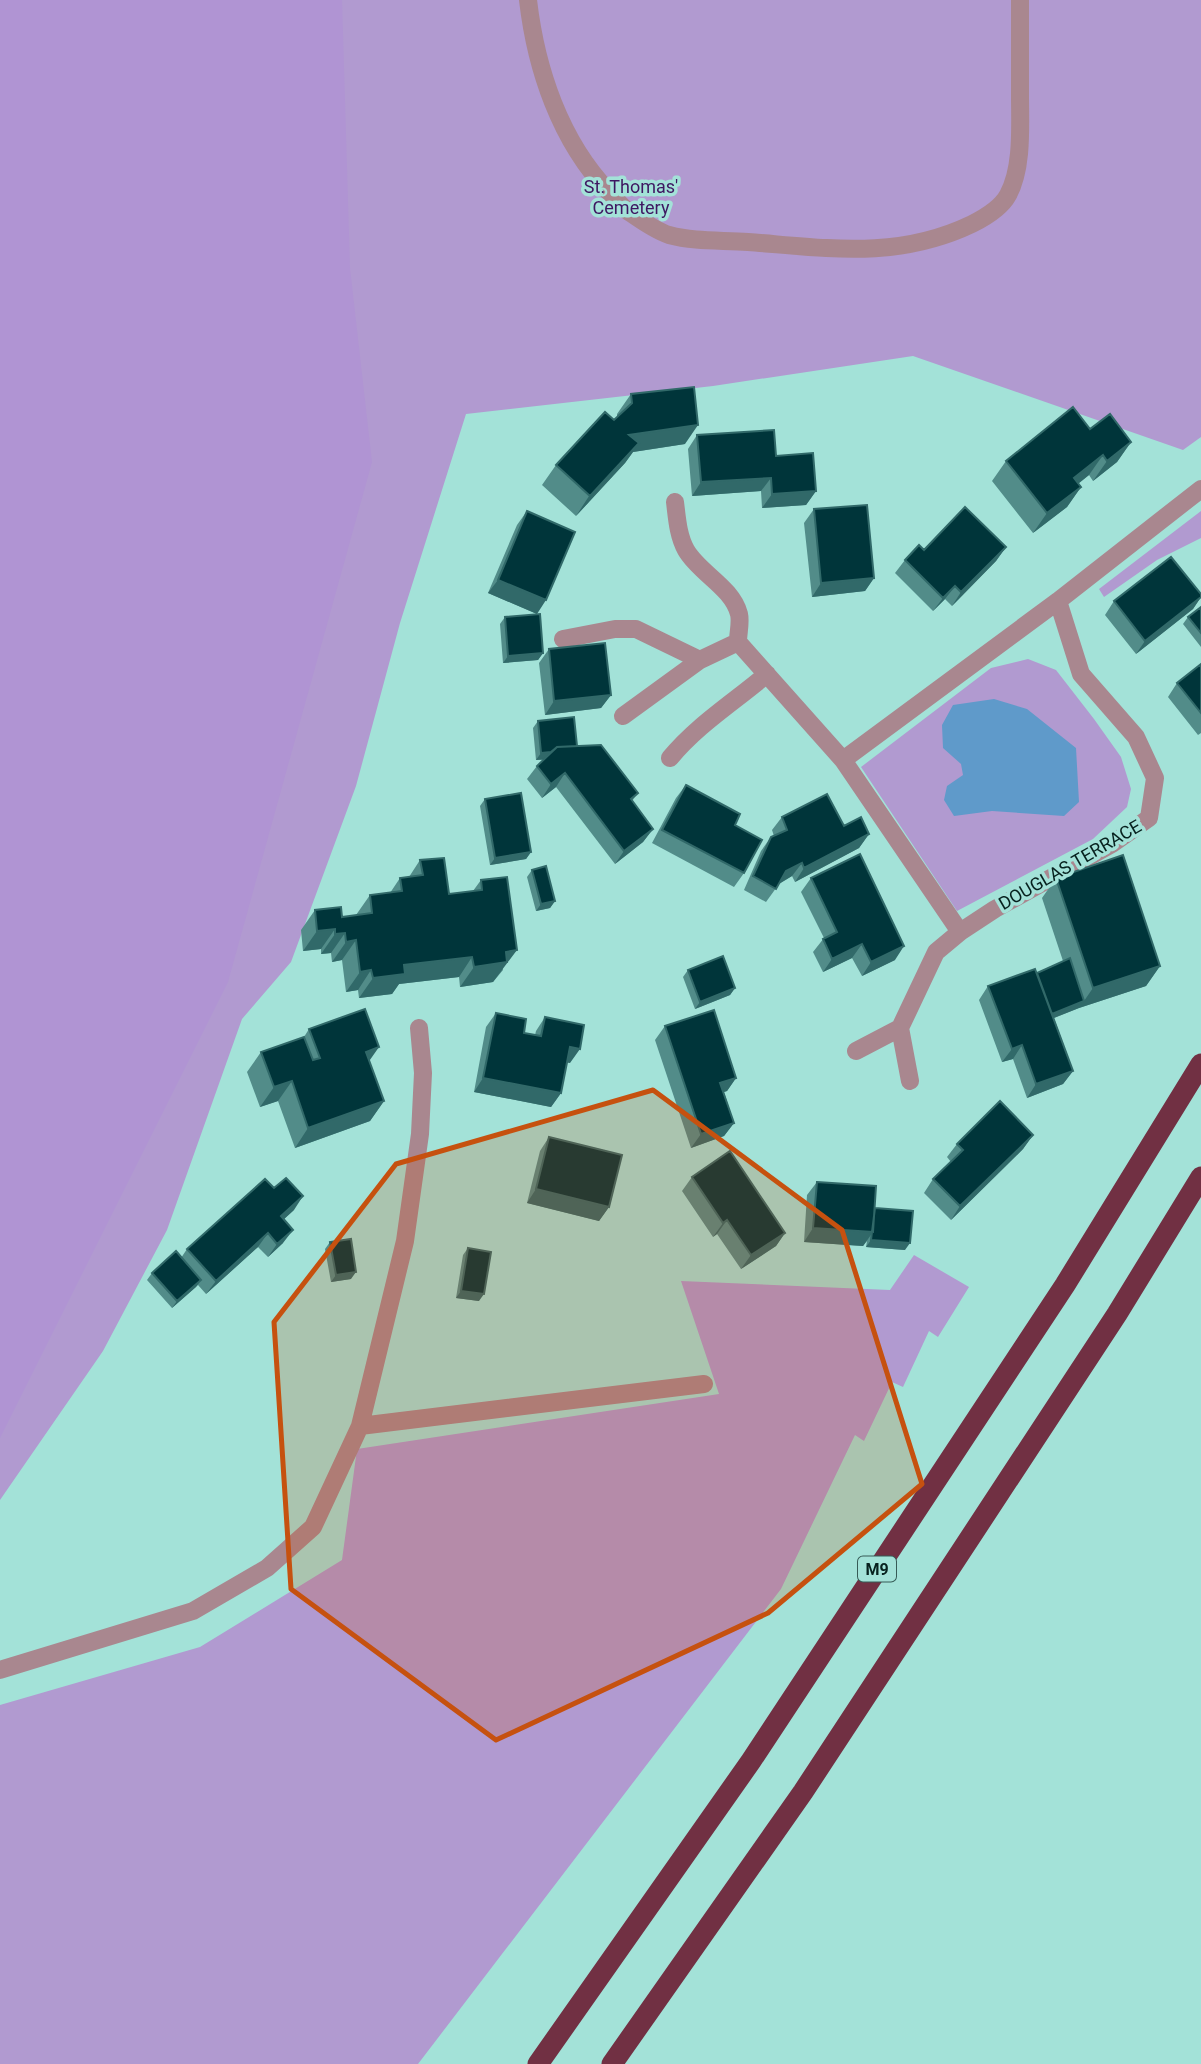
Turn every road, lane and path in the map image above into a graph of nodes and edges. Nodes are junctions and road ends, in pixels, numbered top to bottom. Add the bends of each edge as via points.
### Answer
1 (528, 0) edge
2 (1020, 0) edge
3 (1201, 489) edge
4 (675, 502) dead end
5 (1058, 601) junction
6 (564, 639) dead end
7 (738, 642) junction
8 (700, 660) junction
9 (767, 674) junction
10 (623, 716) dead end
11 (670, 758) dead end
12 (843, 760) junction
13 (960, 932) junction
14 (419, 1028) dead end
15 (900, 1028) junction
16 (856, 1051) dead end
17 (1201, 1064) edge
18 (910, 1081) dead end
19 (1201, 1177) edge
20 (704, 1384) dead end
21 (360, 1426) junction
22 (0, 1670) edge
23 (538, 2064) edge
24 (612, 2064) edge

1 - 2 street via 539,66 568,134 594,176 629,213 667,234 807,249 914,244 987,217 1008,195 1020,156
3 - 5 street
4 - 7 street via 686,550 729,595 739,614
5 - 12 street
5 - 13 street, DOUGLAS TERRACE via 1081,674 1136,737 1155,778 1149,818
6 - 8 street via 636,629
7 - 8 street
7 - 9 street
8 - 10 street
9 - 11 street via 687,737
9 - 12 street
12 - 13 street
13 - 15 street, DOUGLAS TERRACE via 936,952
14 - 21 street via 423,1073 420,1122 405,1241
15 - 16 street
15 - 18 street
17 - 23 highway, M9 via 1065,1285 751,1760
19 - 24 highway via 1117,1314 803,1792
20 - 21 street
21 - 22 street via 313,1527 267,1568 193,1611

